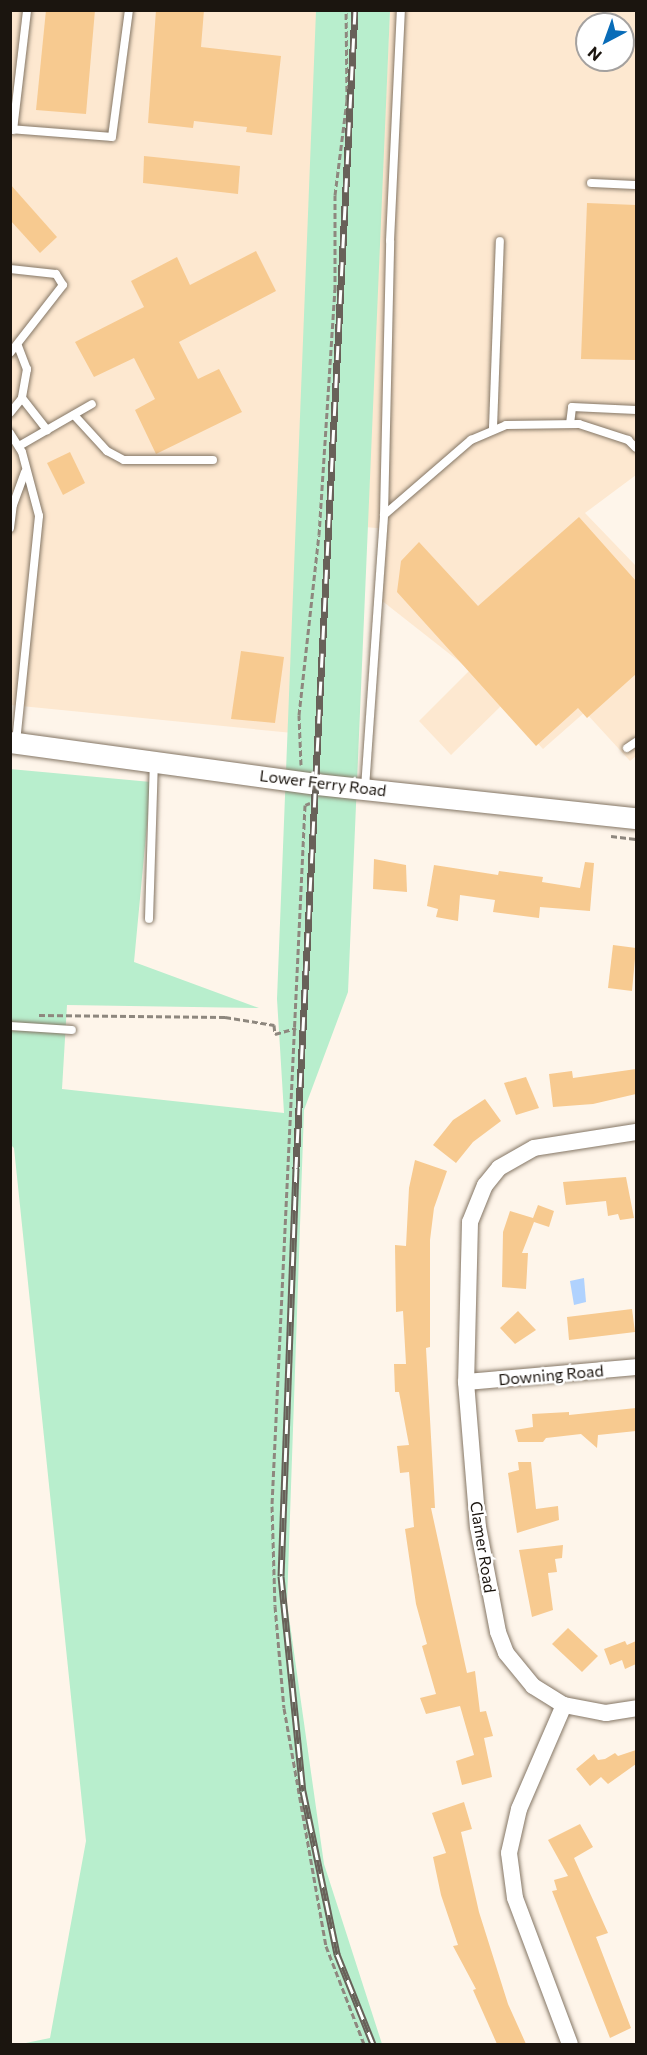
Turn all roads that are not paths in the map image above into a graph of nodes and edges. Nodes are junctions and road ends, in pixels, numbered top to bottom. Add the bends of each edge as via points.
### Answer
1 (27, 10) edge
2 (129, 10) edge
3 (401, 10) edge
4 (12, 130) edge
5 (591, 183) dead end
6 (636, 184) edge
7 (500, 241) dead end
8 (10, 269) edge
9 (18, 346) junction
10 (10, 353) edge
11 (22, 398) junction
12 (92, 404) dead end
13 (636, 410) edge
14 (10, 413) edge
15 (74, 415) junction
16 (570, 424) junction
17 (493, 428) junction
18 (47, 430) junction
19 (10, 434) edge
20 (19, 446) junction
21 (636, 448) edge
22 (213, 460) dead end
23 (26, 472) junction
24 (384, 515) junction
25 (10, 528) edge
26 (13, 742) edge
27 (636, 742) edge
28 (627, 748) dead end
29 (154, 760) junction
30 (365, 789) junction
31 (636, 818) edge
32 (149, 919) dead end
33 (10, 1026) edge
34 (72, 1030) dead end
35 (636, 1132) edge
36 (636, 1367) edge
37 (465, 1382) junction
38 (564, 1705) junction
39 (636, 1708) edge
40 (566, 2037) edge

1 - 4 lane
2 - 4 lane via 112,137
3 - 24 lane via 390,241
5 - 6 lane
7 - 17 lane
8 - 9 lane via 56,274 63,285
9 - 10 lane
9 - 11 lane via 27,369
11 - 14 lane
11 - 18 lane
12 - 15 lane
13 - 16 lane via 572,407
15 - 18 lane
15 - 22 lane via 107,451 124,460
16 - 17 lane
16 - 21 lane via 628,440
17 - 24 lane via 471,440
18 - 20 lane
19 - 20 lane
20 - 23 lane
23 - 25 lane via 13,506
23 - 26 lane via 39,516
24 - 30 lane
26 - 29 street, Lower Ferry Road
27 - 28 lane
29 - 30 street, Lower Ferry Road
29 - 32 lane
30 - 31 street, Lower Ferry Road
33 - 34 lane
35 - 37 street, Clamer Road via 534,1148 507,1162 485,1185 470,1222
36 - 37 street, Downing Road
37 - 38 street, Clamer Road via 478,1527 498,1632 518,1671 533,1686
38 - 39 street via 606,1713
38 - 40 street via 519,1809 509,1853 515,1898

